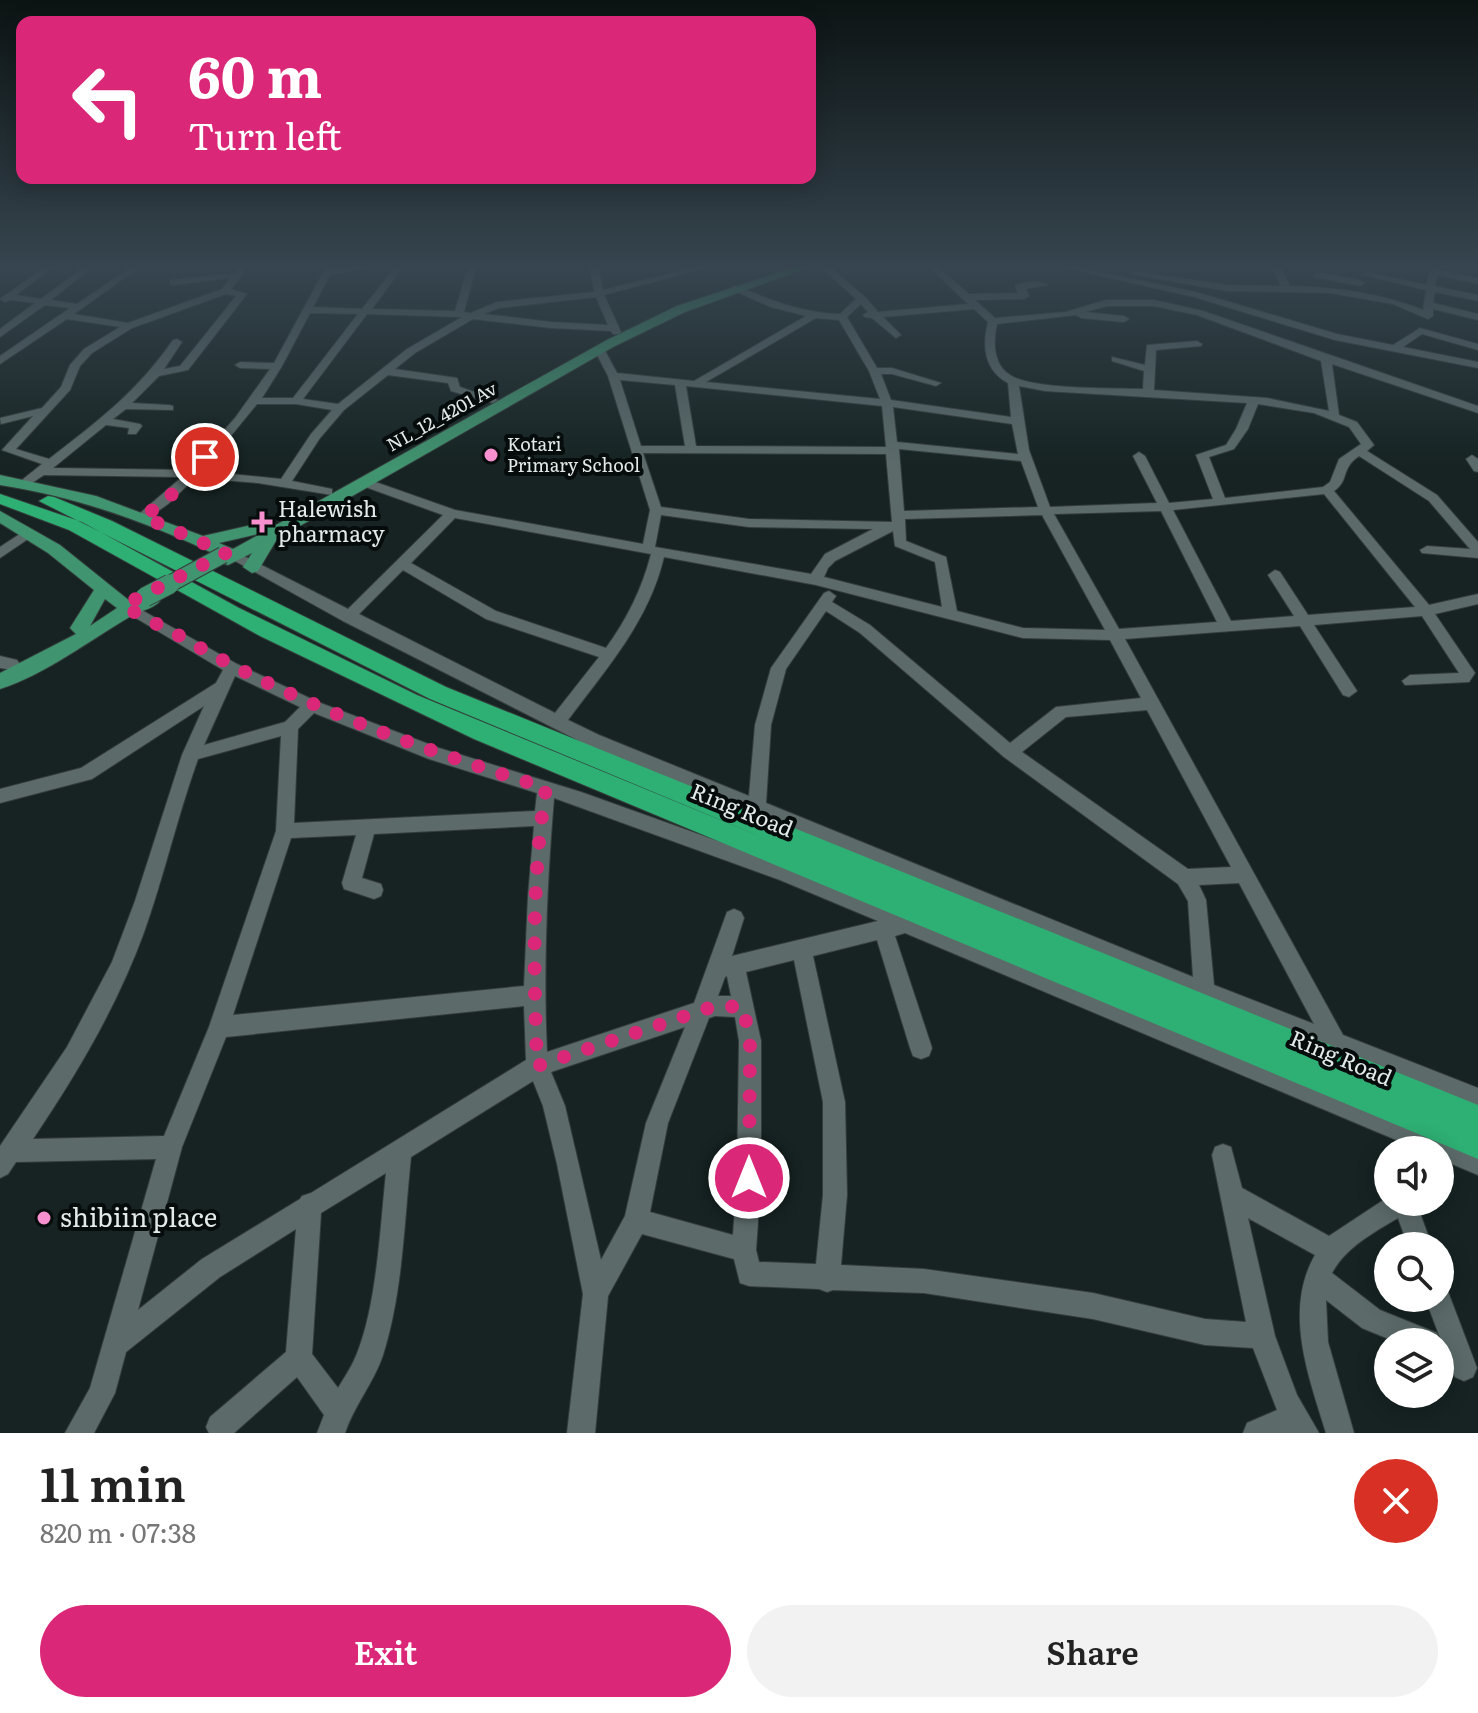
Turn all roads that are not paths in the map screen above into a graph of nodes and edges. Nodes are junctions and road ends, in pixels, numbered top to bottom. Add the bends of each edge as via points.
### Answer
1 (41, 334) edge
2 (117, 334) edge
3 (211, 334) edge
4 (294, 334) edge
5 (347, 334) edge
6 (442, 334) edge
7 (458, 334) edge
8 (608, 334) edge
9 (630, 334) edge
10 (782, 334) edge
11 (852, 334) edge
12 (990, 334) edge
13 (1255, 334) edge
14 (1330, 334) edge
15 (1371, 334) edge
16 (1416, 334) edge
17 (1430, 334) edge
18 (464, 337) dead end
19 (177, 342) dead end
20 (1197, 344) dead end
21 (1366, 344) junction
22 (1478, 347) edge
23 (599, 349) junction
24 (1394, 349) junction
25 (1116, 359) dead end
26 (1326, 359) junction
27 (0, 361) edge
28 (240, 365) dead end
29 (1478, 365) edge
30 (277, 366) junction
31 (1148, 369) junction
32 (385, 371) junction
33 (874, 371) junction
34 (155, 374) junction
35 (613, 376) junction
36 (680, 381) junction
37 (1013, 381) junction
38 (698, 382) junction
39 (936, 383) dead end
40 (1148, 392) junction
41 (493, 400) junction
42 (254, 401) junction
43 (296, 401) junction
44 (1253, 401) junction
45 (887, 403) junction
46 (123, 406) junction
47 (169, 408) dead end
48 (340, 408) junction
49 (47, 409) junction
50 (1478, 410) edge
51 (1335, 413) junction
52 (0, 421) edge
53 (102, 421) junction
54 (1017, 421) junction
55 (132, 432) dead end
56 (894, 448) junction
57 (4, 449) edge
58 (636, 449) junction
59 (691, 449) junction
60 (1361, 452) junction
61 (1139, 456) dead end
62 (1022, 458) junction
63 (46, 467) junction
64 (189, 475) junction
65 (0, 480) edge
66 (286, 481) junction
67 (364, 482) junction
68 (26, 483) junction
69 (0, 489) edge
70 (1327, 490) junction
71 (328, 492) junction
72 (0, 499) edge
73 (1221, 503) junction
74 (1164, 507) junction
75 (656, 510) junction
76 (1045, 510) junction
77 (452, 514) junction
78 (0, 516) edge
79 (144, 517) junction
80 (895, 522) junction
81 (272, 528) junction
82 (29, 532) junction
83 (203, 541) junction
84 (1477, 547) edge
85 (1427, 550) dead end
86 (653, 551) junction
87 (0, 554) edge
88 (227, 556) junction
89 (403, 564) junction
90 (252, 567) junction
91 (1275, 575) dead end
92 (816, 580) junction
93 (836, 585) junction
94 (103, 589) junction
95 (1478, 599) edge
96 (824, 603) junction
97 (126, 607) junction
98 (1426, 611) junction
99 (950, 613) junction
100 (348, 617) junction
101 (1305, 622) junction
102 (79, 628) junction
103 (1227, 628) junction
104 (1115, 635) junction
105 (607, 654) junction
106 (4, 666) edge
107 (232, 668) junction
108 (1410, 681) dead end
109 (0, 682) edge
110 (221, 687) junction
111 (1349, 691) dead end
112 (1153, 703) junction
113 (312, 706) junction
114 (558, 722) junction
115 (290, 727) junction
116 (1010, 752) junction
117 (190, 755) junction
118 (546, 788) junction
119 (0, 796) edge
120 (757, 807) junction
121 (541, 818) junction
122 (367, 829) junction
123 (285, 831) junction
124 (1246, 874) junction
125 (1185, 878) junction
126 (374, 890) dead end
127 (734, 918) dead end
128 (905, 924) junction
129 (883, 929) junction
130 (801, 947) junction
131 (727, 967) junction
132 (1204, 990) junction
133 (534, 995) junction
134 (743, 1007) junction
135 (700, 1012) junction
136 (219, 1027) junction
137 (1335, 1042) junction
138 (921, 1048) dead end
139 (537, 1066) junction
140 (1478, 1099) edge
141 (1478, 1120) edge
142 (1394, 1136) edge
143 (1478, 1143) edge
144 (171, 1147) junction
145 (400, 1149) junction
146 (1223, 1155) dead end
147 (1454, 1156) edge
148 (5, 1159) edge
149 (1478, 1163) edge
150 (1233, 1196) junction
151 (310, 1204) junction
152 (1382, 1216) edge
153 (636, 1220) junction
154 (744, 1250) junction
155 (1331, 1251) junction
156 (1317, 1277) junction
157 (827, 1280) junction
158 (596, 1294) junction
159 (1393, 1328) edge
160 (1262, 1336) junction
161 (115, 1345) junction
162 (299, 1358) junction
163 (334, 1421) edge
164 (1299, 1425) edge
165 (220, 1427) dead end
166 (79, 1433) edge
167 (581, 1433) edge
168 (1257, 1433) edge
169 (1340, 1433) edge

1 - 27 street
2 - 49 street via 80,358 66,388
3 - 34 street via 184,368
4 - 30 street
5 - 43 street
6 - 32 street
7 - 18 street
8 - 41 main road, NL_12_4201 Av
9 - 23 main road, NL_12_4201 Av
10 - 38 street
11 - 33 street
12 - 37 street via 990,356
13 - 26 street
14 - 21 street
15 - 21 street
16 - 24 street
17 - 22 street
19 - 34 street
20 - 31 street via 1151,347
21 - 24 street
23 - 35 street
23 - 67 main road, NL_12_4201 Av
24 - 29 street
25 - 31 street
26 - 50 street
26 - 51 street
28 - 30 street
30 - 42 street
31 - 40 street
32 - 41 street via 453,380 455,389
32 - 48 street
33 - 39 street
33 - 45 street
34 - 46 street
35 - 36 street
35 - 58 street
36 - 38 street
36 - 59 street
37 - 40 street via 1072,390
37 - 54 street
38 - 45 street
40 - 44 street
41 - 71 main road, NL_12_4201 Av
42 - 43 street
42 - 64 street
43 - 48 street
44 - 51 street
44 - 73 street via 1230,447 1202,455
45 - 54 street
45 - 56 street
46 - 47 street
46 - 53 street
48 - 66 street
49 - 52 street
49 - 57 street
51 - 60 street via 1364,435 1368,445
53 - 55 street via 136,426
53 - 63 street
54 - 62 street
56 - 59 street
56 - 62 street
56 - 80 street
57 - 63 street
58 - 59 street
58 - 75 street
60 - 70 street via 1343,462 1339,480
60 - 84 street via 1433,498
61 - 74 street
62 - 76 street
63 - 64 street
63 - 68 street
64 - 66 street
64 - 79 street
65 - 68 main road
66 - 71 street
67 - 77 street
67 - 81 main road, NL_12_4201 Av
68 - 79 main road
69 - 141 highway, Ring Road via 43,499 106,525 438,693
70 - 73 street
70 - 98 street
71 - 81 main road, NL_12_4201 Av
72 - 143 highway, Ring Road via 64,523 276,636 455,721
73 - 74 street
74 - 76 street
74 - 103 street
75 - 80 street via 758,524
75 - 86 street
76 - 80 street
76 - 104 street
77 - 86 street
77 - 89 street
78 - 82 main road
79 - 83 main road
80 - 92 street via 825,561
80 - 99 street via 900,543 941,560
81 - 83 main road
81 - 88 main road
81 - 90 main road
82 - 87 street
82 - 94 main road
83 - 88 main road
84 - 85 street
86 - 92 street
86 - 105 street via 654,579 644,603
88 - 90 street
88 - 97 main road, bridge
89 - 100 street
89 - 105 street via 491,615
90 - 100 street
91 - 101 street
92 - 93 street
93 - 96 street
93 - 99 street
94 - 97 main road
94 - 102 main road
95 - 98 street
96 - 116 street via 865,629
96 - 120 street via 779,668 763,725
97 - 102 main road
97 - 107 street
97 - 109 main road via 92,633
98 - 101 street
98 - 108 street via 1467,676
99 - 104 street via 1034,634
100 - 114 street
101 - 103 street
101 - 111 street
102 - 106 main road
103 - 104 street
104 - 112 street
105 - 114 street
107 - 110 street
107 - 113 street
110 - 117 street
110 - 119 street via 86,774
112 - 116 street via 1062,711
112 - 124 street
113 - 115 street
113 - 118 street via 435,754
114 - 120 street
115 - 117 street
115 - 123 street
116 - 125 street
117 - 148 street via 133,936 99,1013 73,1061
118 - 121 street
118 - 128 street via 786,874
120 - 132 street
121 - 122 street
121 - 133 street
122 - 123 street
122 - 126 street via 351,883
123 - 136 street
124 - 125 street
124 - 137 street
125 - 132 street via 1197,900
127 - 131 street
128 - 129 street
128 - 142 street
129 - 130 street
129 - 138 street
130 - 131 street
130 - 157 street via 834,1102 835,1195
131 - 134 street
131 - 135 street
132 - 137 street
133 - 136 street
133 - 139 street
134 - 135 street via 715,1006
134 - 154 street via 750,1041
135 - 139 street
135 - 153 street via 657,1123
136 - 144 street
137 - 140 street
139 - 145 street
139 - 158 street via 554,1106
144 - 148 street
144 - 161 street
145 - 151 street
145 - 163 street via 379,1319 359,1380
146 - 150 street
147 - 149 street
150 - 155 street
150 - 160 street
151 - 161 street via 211,1268
151 - 162 street
152 - 155 street
153 - 154 street
153 - 158 street
154 - 157 street via 745,1268 757,1277
155 - 156 street
156 - 159 street via 1371,1319
156 - 169 street via 1313,1315 1318,1358
157 - 160 street via 924,1281 1007,1291 1205,1332
158 - 167 street
160 - 164 street
161 - 166 street via 102,1393
162 - 163 street
162 - 165 street
164 - 168 street

